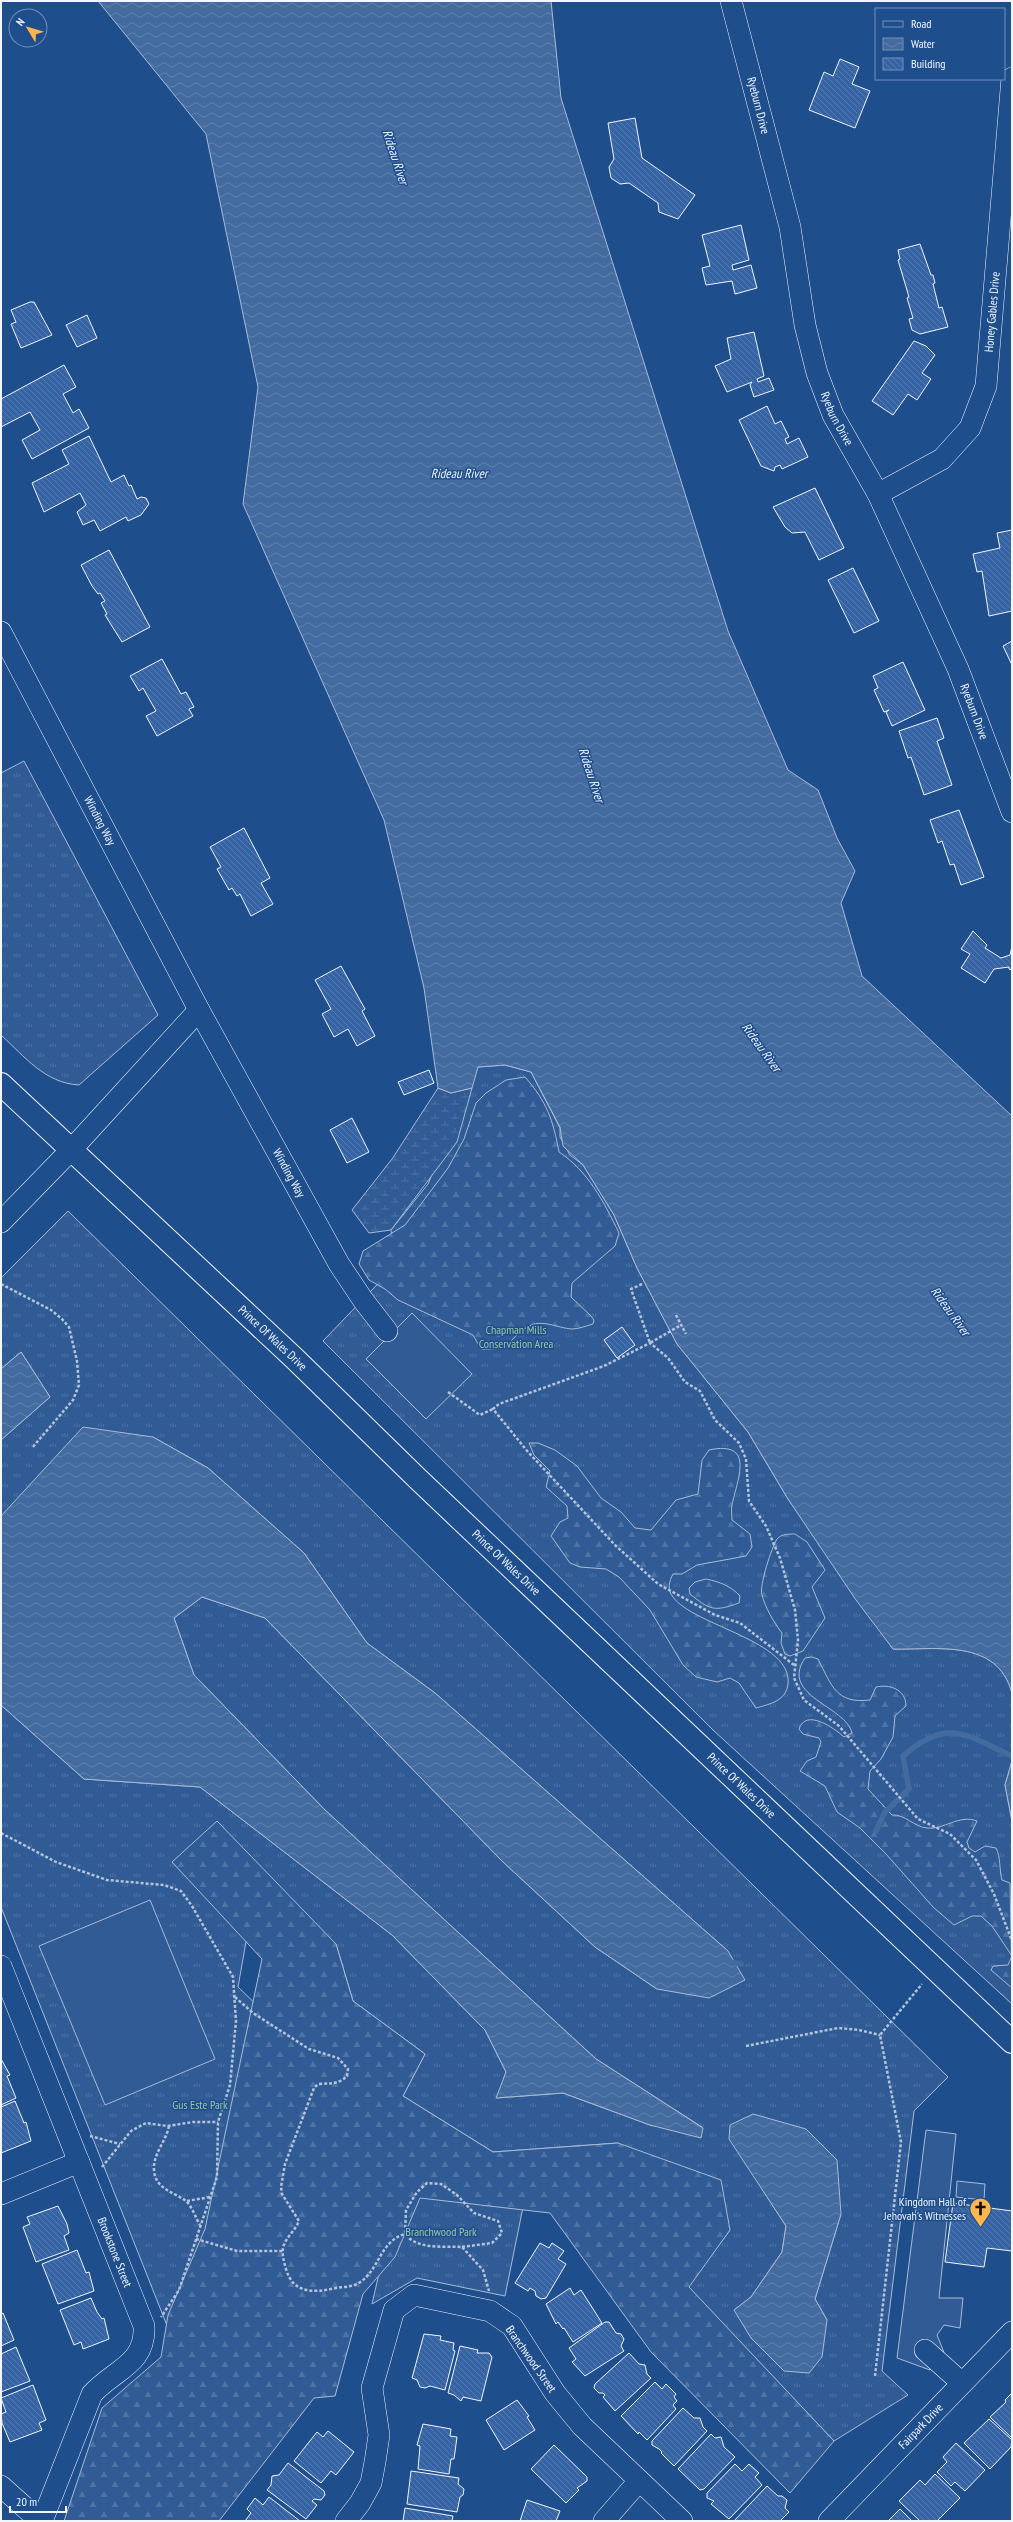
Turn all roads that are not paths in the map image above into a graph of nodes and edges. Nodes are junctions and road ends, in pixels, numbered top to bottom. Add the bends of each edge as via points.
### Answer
1 (731, 1) edge
2 (1012, 78) edge
3 (878, 494) junction
4 (1, 632) edge
5 (1012, 812) edge
6 (199, 1010) junction
7 (1, 1084) edge
8 (71, 1150) junction
9 (1, 1222) edge
10 (387, 1331) dead end
11 (1, 1966) edge
12 (1012, 2042) edge
13 (81, 2169) junction
14 (1, 2194) edge
15 (1012, 2332) edge
16 (925, 2350) dead end
17 (962, 2383) junction
18 (639, 2481) junction
19 (1, 2486) edge
20 (41, 2521) edge
21 (346, 2521) edge
22 (604, 2521) edge
23 (682, 2521) edge
24 (829, 2521) edge

1 - 3 street, Ryeburn Drive via 790,227 805,325 817,373 833,415
2 - 3 street, Honey Gables Drive via 986,386 970,428 942,459
3 - 5 street, Ryeburn Drive via 958,669
4 - 6 street, Winding Way
6 - 8 street
6 - 10 street, Winding Way via 338,1264
7 - 8 main road, Prince Of Wales Drive
8 - 9 street
8 - 12 main road, Prince Of Wales Drive via 294,1358 419,1480
11 - 13 street, Brookstone Street
13 - 14 street
13 - 20 street, Brookstone Street via 144,2326 145,2341 139,2356 103,2382 92,2394
15 - 17 street, Fairpark Drive
16 - 17 street
17 - 24 street, Fairpark Drive
18 - 21 street, Branchwood Street via 582,2426 555,2393 512,2326 490,2311 414,2294 394,2310 372,2388 379,2436 371,2483
18 - 22 street
18 - 23 street, Branchwood Street
19 - 20 street

